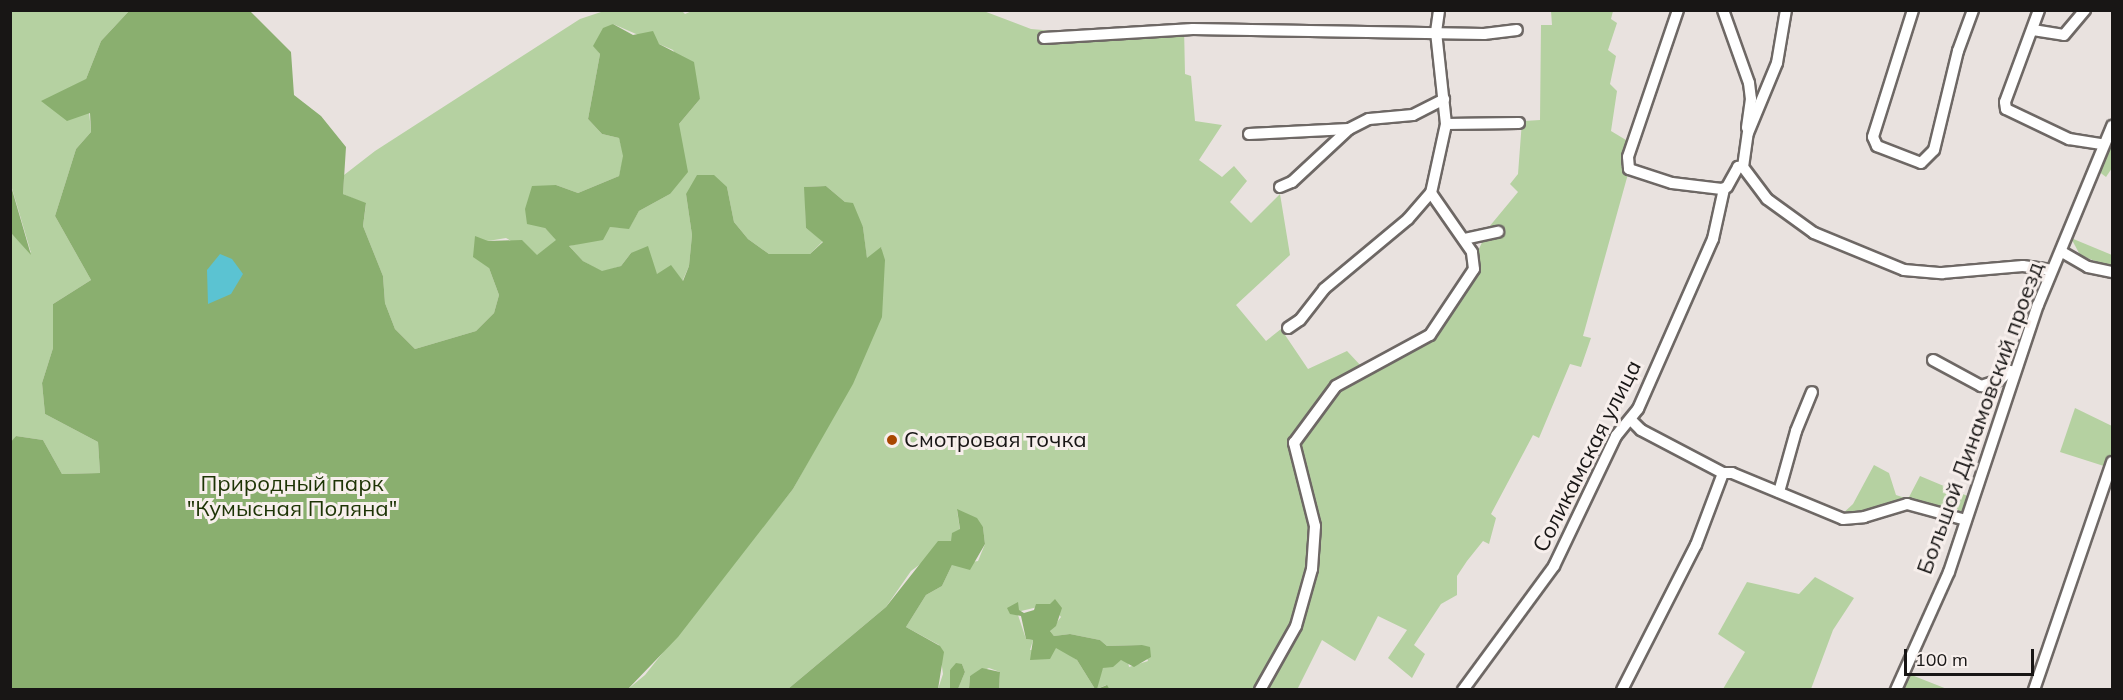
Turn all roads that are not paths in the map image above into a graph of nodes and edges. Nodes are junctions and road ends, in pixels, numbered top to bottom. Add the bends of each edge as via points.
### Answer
1 (1439, 10) edge
2 (1678, 10) edge
3 (1723, 10) edge
4 (1786, 10) edge
5 (1913, 10) edge
6 (1973, 10) edge
7 (2039, 10) edge
8 (2085, 10) edge
9 (1517, 30) dead end
10 (2033, 30) junction
11 (1436, 32) junction
12 (1044, 38) dead end
13 (1444, 99) junction
14 (1519, 123) dead end
15 (1446, 124) junction
16 (2112, 126) edge
17 (1349, 129) junction
18 (1748, 133) junction
19 (1250, 134) dead end
20 (2102, 144) junction
21 (1743, 167) junction
22 (1280, 187) dead end
23 (1724, 189) junction
24 (1431, 193) junction
25 (1498, 232) dead end
26 (1464, 239) junction
27 (2062, 252) junction
28 (2052, 270) junction
29 (2112, 272) edge
30 (1288, 328) dead end
31 (1933, 360) dead end
32 (2014, 372) junction
33 (1812, 392) dead end
34 (1631, 420) junction
35 (2112, 462) edge
36 (1723, 473) junction
37 (1779, 492) junction
38 (1966, 520) junction
39 (1260, 688) edge
40 (1462, 690) edge
41 (1622, 690) edge
42 (1896, 690) edge
43 (2034, 690) edge

1 - 11 street
2 - 23 street via 1626,166 1644,177
3 - 18 street via 1749,83
4 - 18 street via 1777,63
5 - 6 street via 1873,137 1877,146 1921,163 1929,158
7 - 10 street
8 - 10 street via 2064,34
9 - 11 street via 1484,34
10 - 20 street via 2012,80 2006,109 2069,139
11 - 12 street via 1193,29
11 - 13 street
13 - 15 street
13 - 17 street via 1413,115 1369,119
14 - 15 street
15 - 24 street
16 - 20 street, Большой Динамовский проезд
17 - 19 street
17 - 22 street via 1292,182
18 - 21 street
20 - 27 street, Большой Динамовский проезд
21 - 23 street via 1738,167
21 - 28 street via 1767,199 1814,233 1890,267 1942,273 2010,266
23 - 34 street, Соликамская улица via 1713,238
24 - 26 street
24 - 30 street via 1408,219 1324,289 1300,320
25 - 26 street
26 - 39 street via 1472,252 1474,269 1430,335 1336,386 1294,443 1311,503 1312,569 1296,626
27 - 28 street, Большой Динамовский проезд
27 - 29 street via 2088,267
28 - 32 street, Большой Динамовский проезд
31 - 32 street via 1981,386
32 - 38 street, Большой Динамовский проезд
33 - 37 street
34 - 36 street via 1641,430
34 - 40 street, Соликамская улица via 1616,436 1554,566
35 - 43 street
36 - 37 street
36 - 41 street via 1696,545
37 - 38 street via 1843,519 1853,520 1907,504
38 - 42 street, Большой Динамовский проезд via 1949,572

